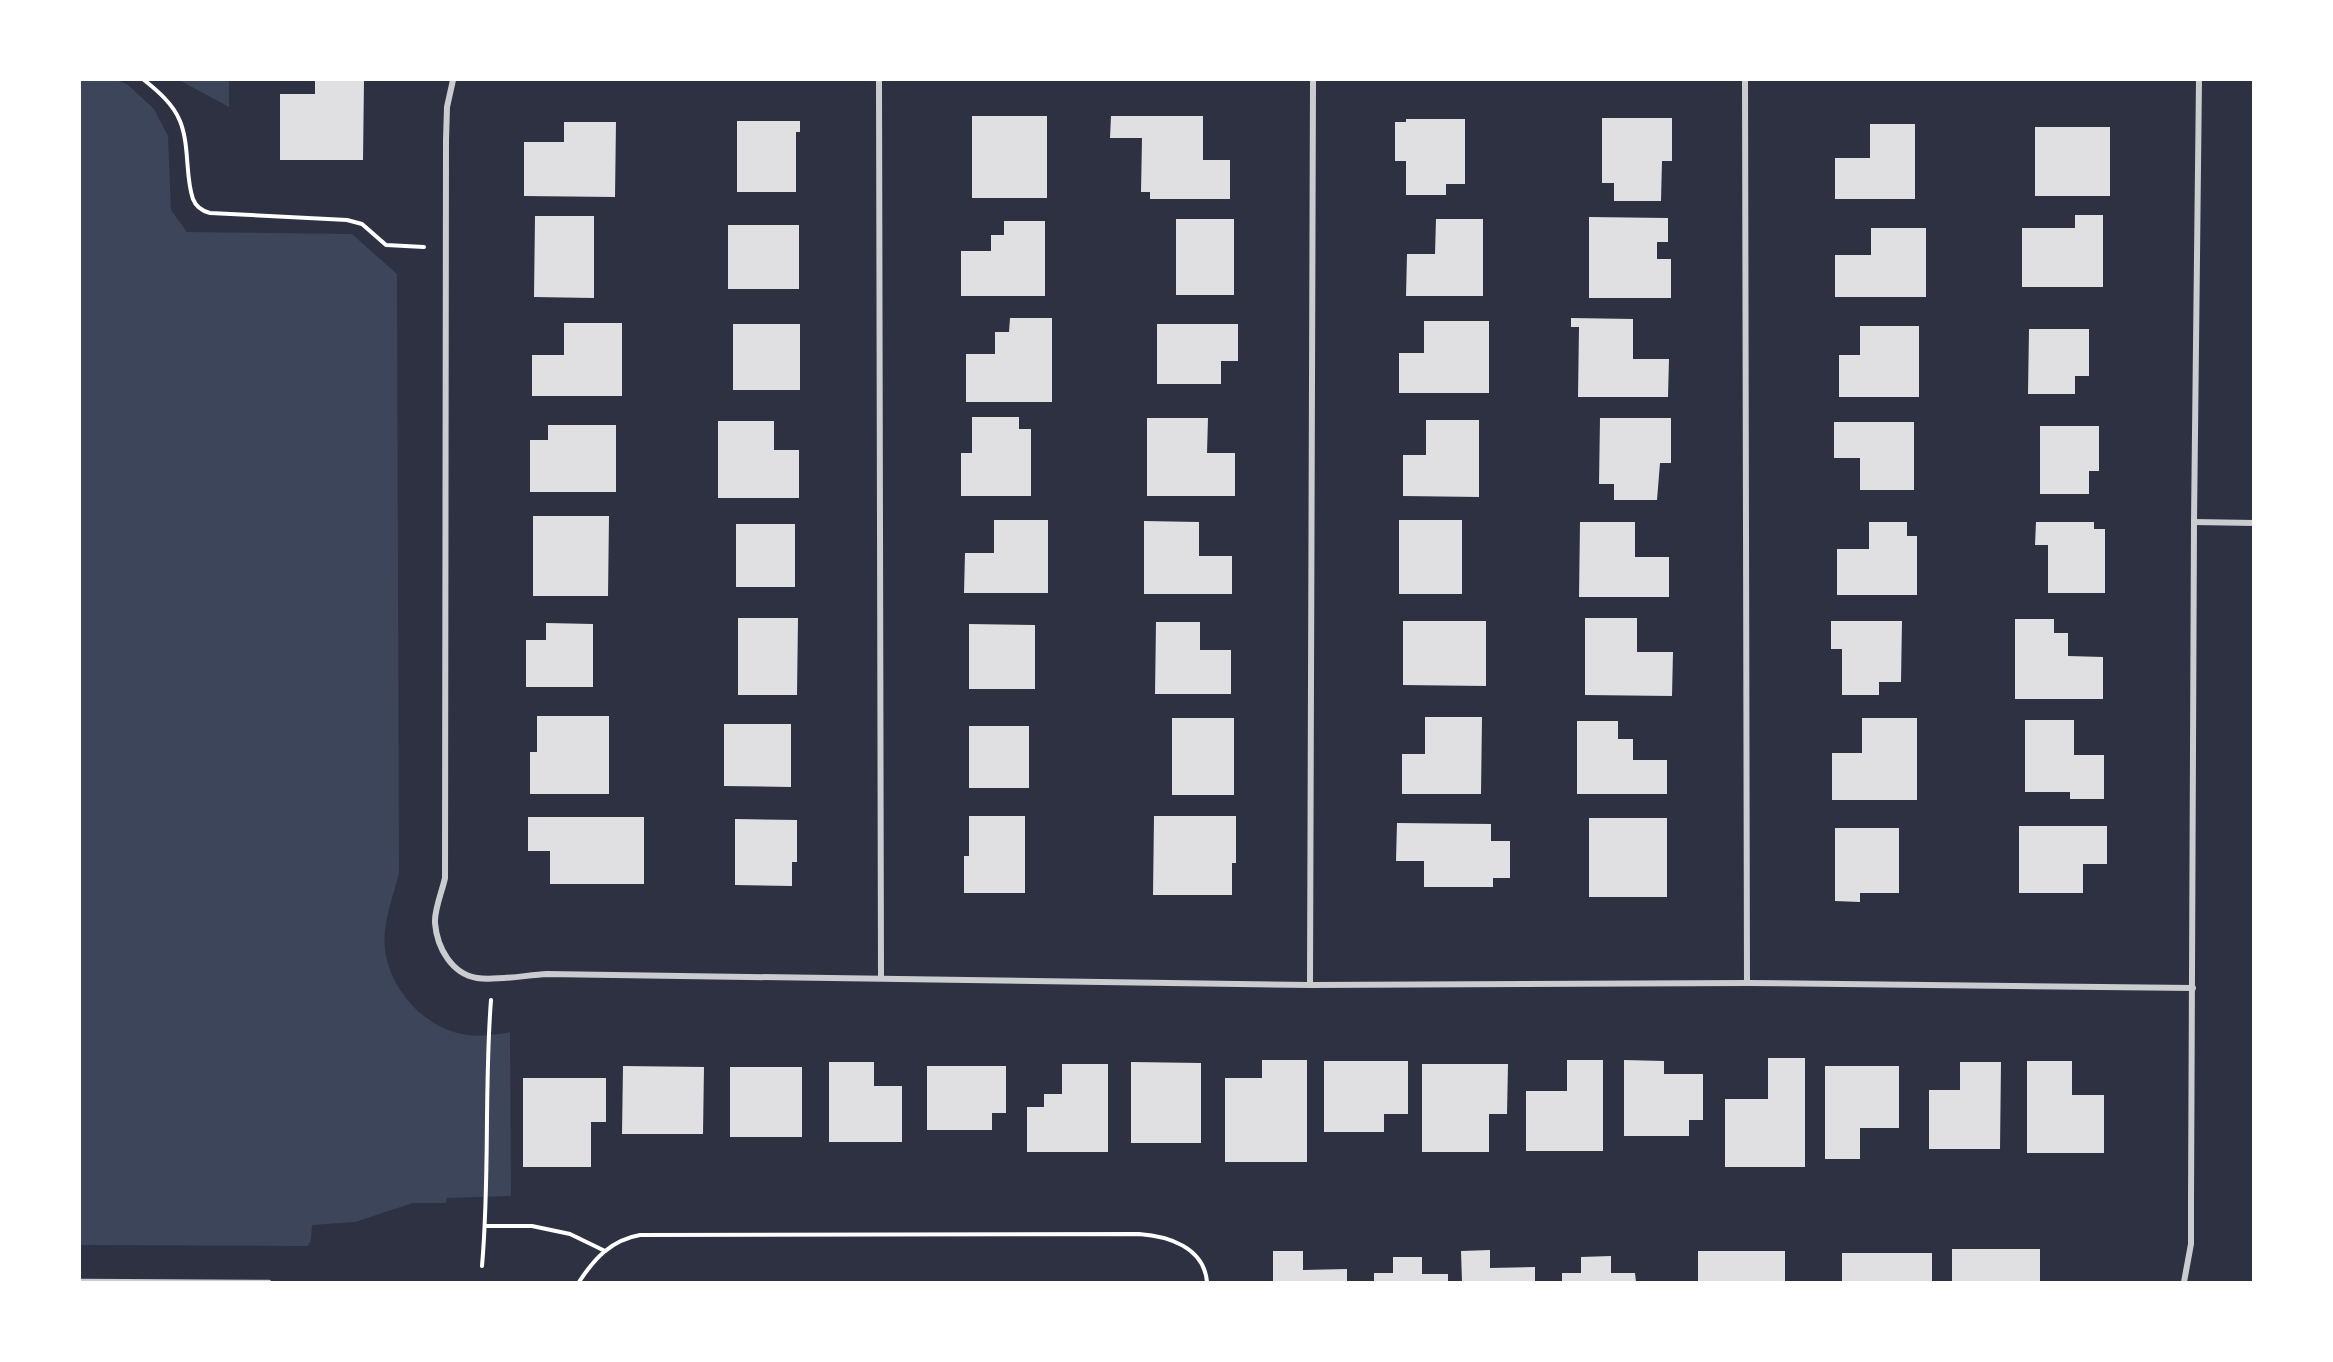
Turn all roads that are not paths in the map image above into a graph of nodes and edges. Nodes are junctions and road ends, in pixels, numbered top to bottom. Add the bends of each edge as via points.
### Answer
1 (453, 80) edge
2 (879, 80) edge
3 (1313, 80) edge
4 (1745, 80) edge
5 (2199, 80) edge
6 (2194, 522) junction
7 (2253, 523) edge
8 (881, 978) junction
9 (1747, 983) junction
10 (1310, 985) junction
11 (2193, 988) junction
12 (80, 1281) edge
13 (269, 1282) edge
14 (2184, 1282) edge

1 - 8 street via 447,107 445,878 435,922 440,944 451,965 477,978 547,974
2 - 8 street
3 - 10 street
4 - 9 street
5 - 6 street
6 - 7 street
6 - 11 street
8 - 10 street
9 - 10 street
9 - 11 street
11 - 14 street via 2191,1244
12 - 13 lane

